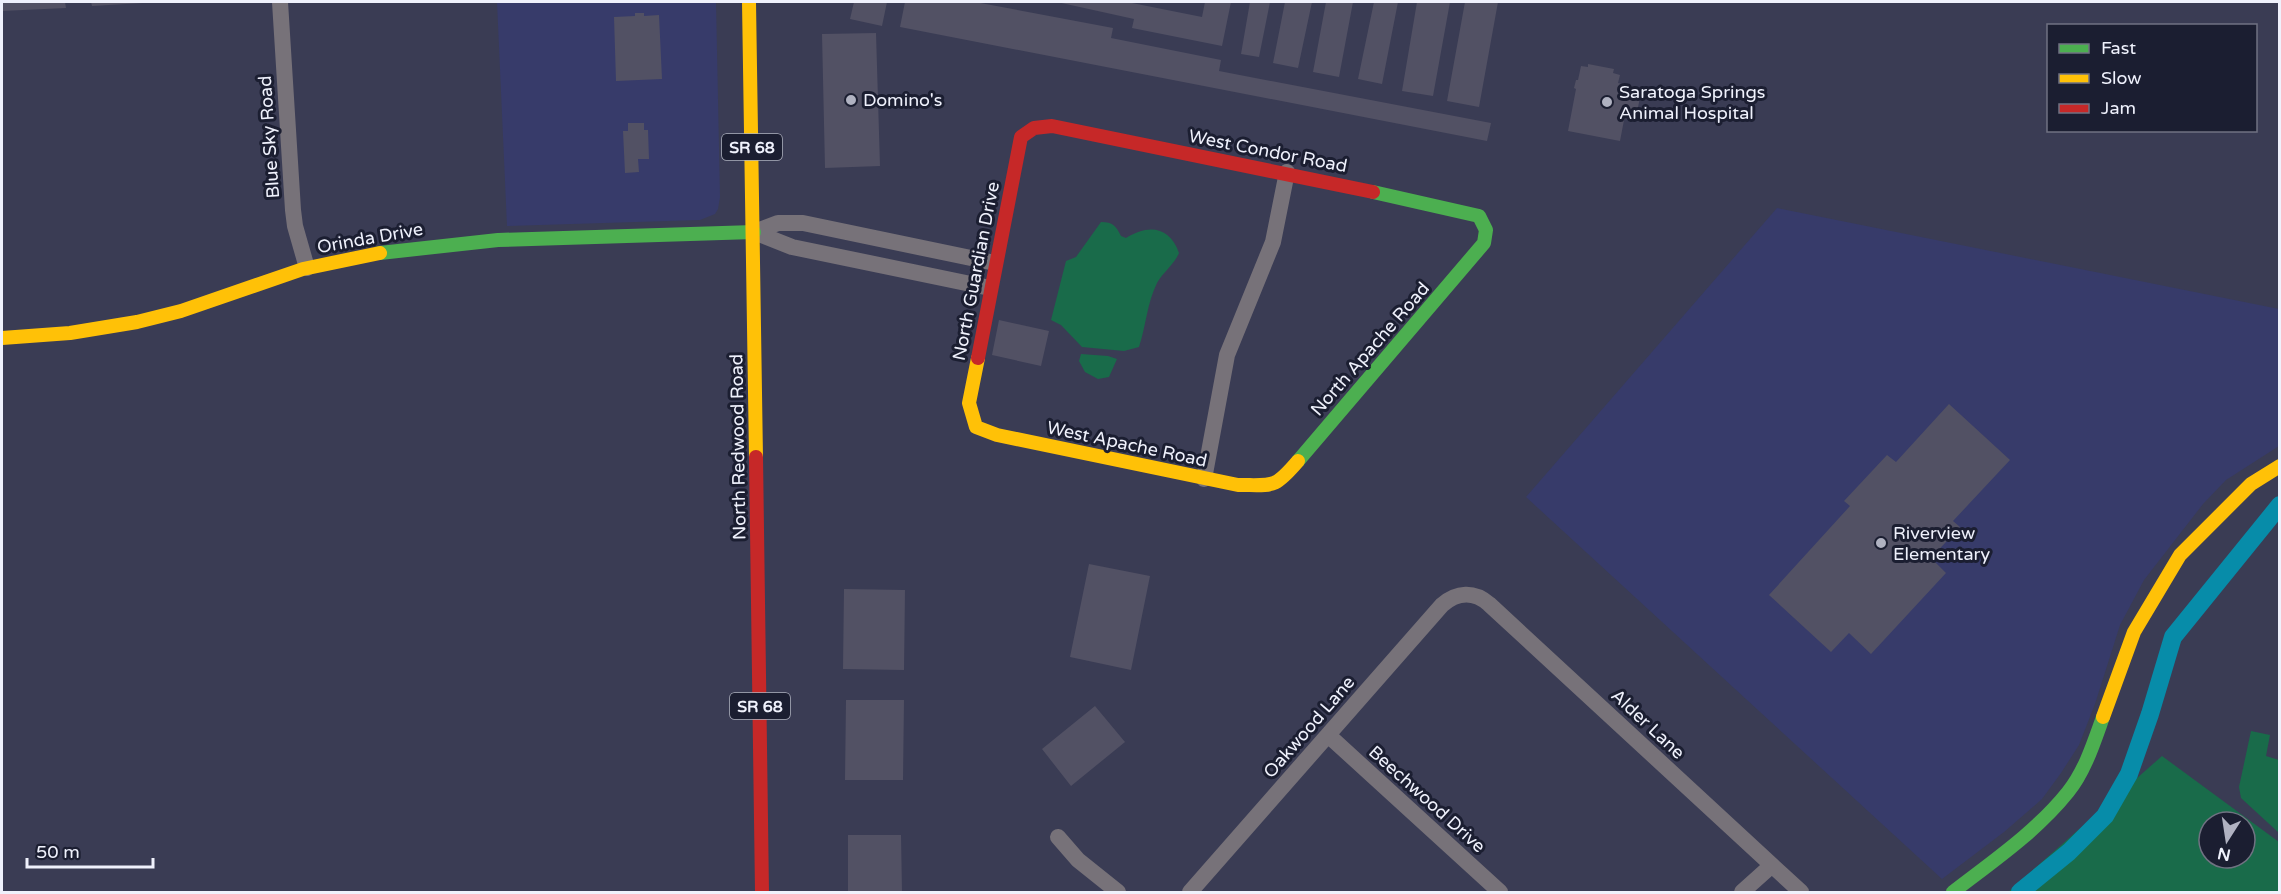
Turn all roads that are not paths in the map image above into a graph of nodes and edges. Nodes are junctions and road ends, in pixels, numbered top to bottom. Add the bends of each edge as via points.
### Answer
1 (280, 2) edge
2 (749, 2) edge
3 (1034, 128) joint
4 (1287, 172) junction
5 (1486, 230) joint
6 (754, 232) junction
7 (995, 263) junction
8 (307, 268) junction
9 (990, 288) junction
10 (2, 338) edge
11 (976, 427) joint
12 (2280, 466) edge
13 (1204, 479) junction
14 (1273, 485) joint
15 (1463, 594) joint
16 (1328, 735) junction
17 (1058, 837) dead end
18 (1772, 866) junction
19 (762, 892) edge
20 (1118, 892) edge
21 (1190, 892) edge
22 (1500, 892) edge
23 (1742, 892) edge
24 (1801, 892) edge
25 (1953, 892) edge

1 - 8 street, Blue Sky Road via 295,226
2 - 6 street, North Redwood Road / SR 68
3 - 4 street, West Condor Road via 1052,126
3 - 7 street, North Guardian Drive via 1021,137
4 - 5 street, West Condor Road via 1479,216
4 - 13 street via 1273,242 1227,355
5 - 14 street, North Apache Road via 1484,243 1474,257
6 - 7 street via 778,223 803,223
6 - 8 street, Orinda Drive via 444,244
6 - 9 street via 792,247
6 - 19 street, North Redwood Road / SR 68
7 - 9 street, North Guardian Drive
8 - 10 street, Orinda Drive via 142,321 86,331
9 - 11 street, North Guardian Drive via 969,403
11 - 13 street, West Apache Road via 997,435
12 - 25 street via 2251,484 2226,507 2180,555 2166,576 2134,632 2090,753 2069,791 2029,833
13 - 14 street, West Apache Road via 1238,485
15 - 16 street, Oakwood Lane via 1442,605
15 - 18 street, Alder Lane via 1489,603
16 - 21 street, Oakwood Lane
16 - 22 street, Beechwood Drive
17 - 20 street via 1078,860
18 - 23 street
18 - 24 street, Alder Lane

